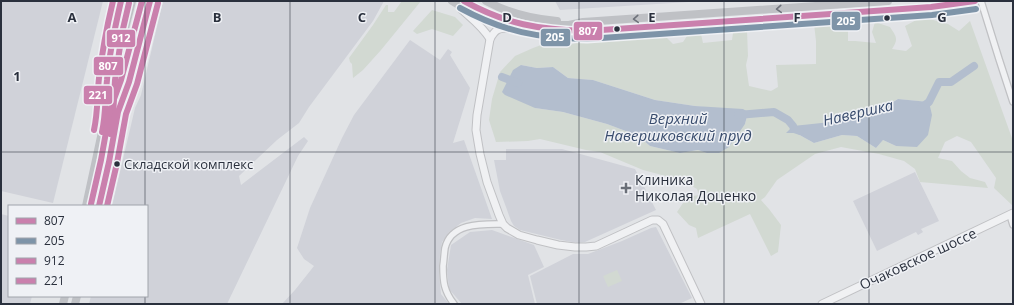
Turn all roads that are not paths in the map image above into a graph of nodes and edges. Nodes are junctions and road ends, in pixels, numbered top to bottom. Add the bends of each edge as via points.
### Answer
1 (121, 1) edge
2 (132, 1) edge
3 (142, 1) edge
4 (150, 1) edge
5 (452, 1) edge
6 (464, 1) edge
7 (473, 1) edge
8 (486, 1) edge
9 (888, 1) edge
10 (975, 1) edge
11 (981, 1) edge
12 (583, 22) junction
13 (511, 28) junction
14 (588, 31) junction
15 (490, 39) junction
16 (1013, 102) edge
17 (118, 112) junction
18 (105, 117) junction
19 (86, 205) edge
20 (99, 205) edge
21 (1012, 214) edge
22 (503, 224) junction
23 (1013, 225) edge
24 (454, 304) edge
25 (701, 304) edge
26 (822, 304) edge

1 - 18 main road via 107,79
2 - 18 main road
3 - 17 main road
4 - 17 main road via 130,82
5 - 13 main road via 482,18
5 - 15 street via 480,25
6 - 14 main road via 484,12 518,24 548,30
7 - 12 main road via 497,13 529,23 569,25
8 - 12 main road via 524,16
9 -> 12 main road
10 - 14 main road via 885,11
11 - 16 street
13 - 14 main road via 554,34
13 - 15 street via 498,29
15 - 22 street via 476,115 476,130 487,182
17 - 20 main road
18 - 19 main road
21 - 23 street
21 - 26 street, Очаковское шоссе
22 - 24 street via 467,226 455,233 447,242 443,276 446,291
22 - 25 street via 513,232 537,240 586,247 596,246 647,222 658,220 663,224

